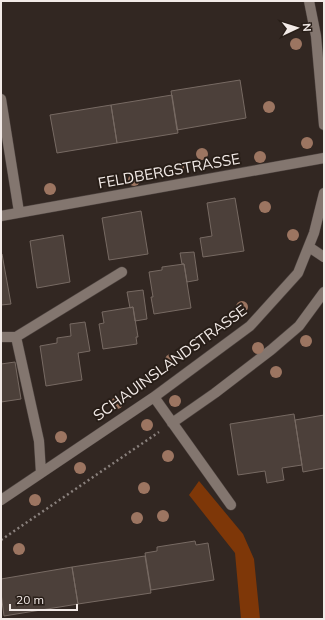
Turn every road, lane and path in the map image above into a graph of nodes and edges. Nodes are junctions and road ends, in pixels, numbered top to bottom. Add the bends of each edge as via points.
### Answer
1 (309, 1) edge
2 (1, 99) edge
3 (324, 125) edge
4 (324, 158) edge
5 (324, 193) edge
6 (19, 212) junction
7 (1, 216) edge
8 (309, 247) junction
9 (324, 257) edge
10 (122, 272) dead end
11 (324, 292) edge
12 (16, 336) junction
13 (1, 337) edge
14 (154, 397) junction
15 (172, 423) junction
16 (41, 473) junction
17 (1, 500) edge
18 (231, 505) dead end
19 (1, 540) edge

1 - 3 street via 316,36
2 - 6 street
4 - 6 street, FELDBERGSTRASSE
5 - 8 street, SCHAUINSLANDSTRASSE
6 - 7 street, FELDBERGSTRASSE
8 - 9 street
8 - 14 street, SCHAUINSLANDSTRASSE via 298,273 250,326
10 - 12 street
11 - 15 street via 299,326 215,393
12 - 13 street
12 - 16 street via 39,441
14 - 15 street
14 - 16 street, SCHAUINSLANDSTRASSE
15 - 18 street
15 - 19 path
16 - 17 street, SCHAUINSLANDSTRASSE

